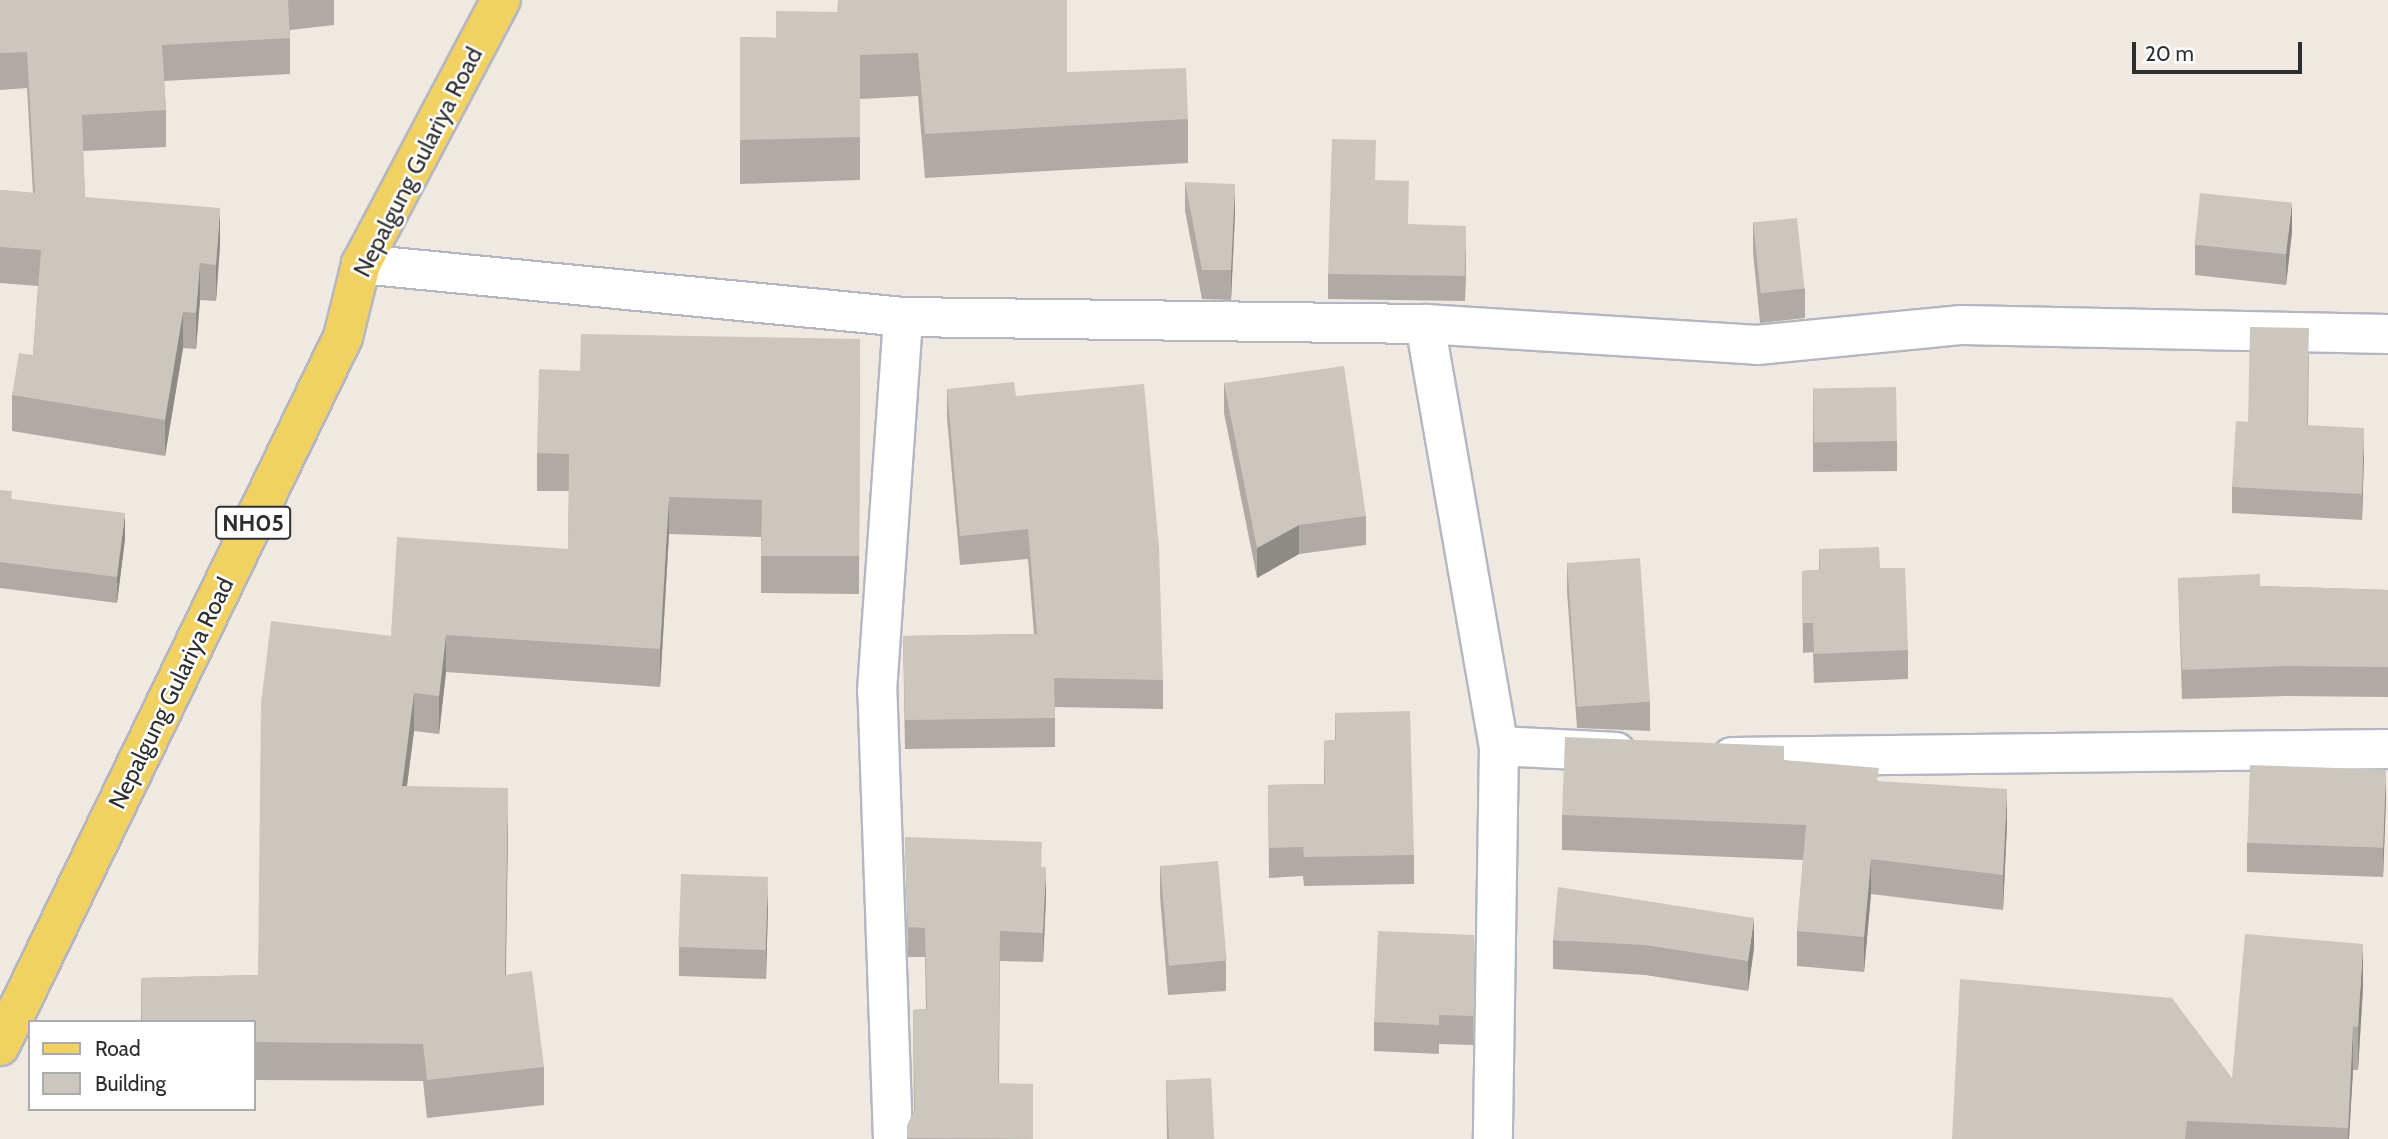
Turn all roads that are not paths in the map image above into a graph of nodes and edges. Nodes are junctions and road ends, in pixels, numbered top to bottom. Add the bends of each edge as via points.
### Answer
1 (502, 0) edge
2 (361, 264) junction
3 (903, 317) junction
4 (1425, 324) junction
5 (2388, 334) edge
6 (1499, 746) junction
7 (2388, 749) edge
8 (1645, 753) edge
9 (1698, 755) edge
10 (0, 1046) edge
11 (893, 1139) edge
12 (1493, 1139) edge

1 - 2 main road, Nepalgung Gulariya Road / NH05
2 - 3 street
2 - 10 main road, Nepalgung Gulariya Road / NH05 via 343,337
3 - 4 street
3 - 11 street via 877,691
4 - 5 street via 1757,345 1962,325
4 - 6 street
6 - 8 street
6 - 12 street
7 - 9 street

